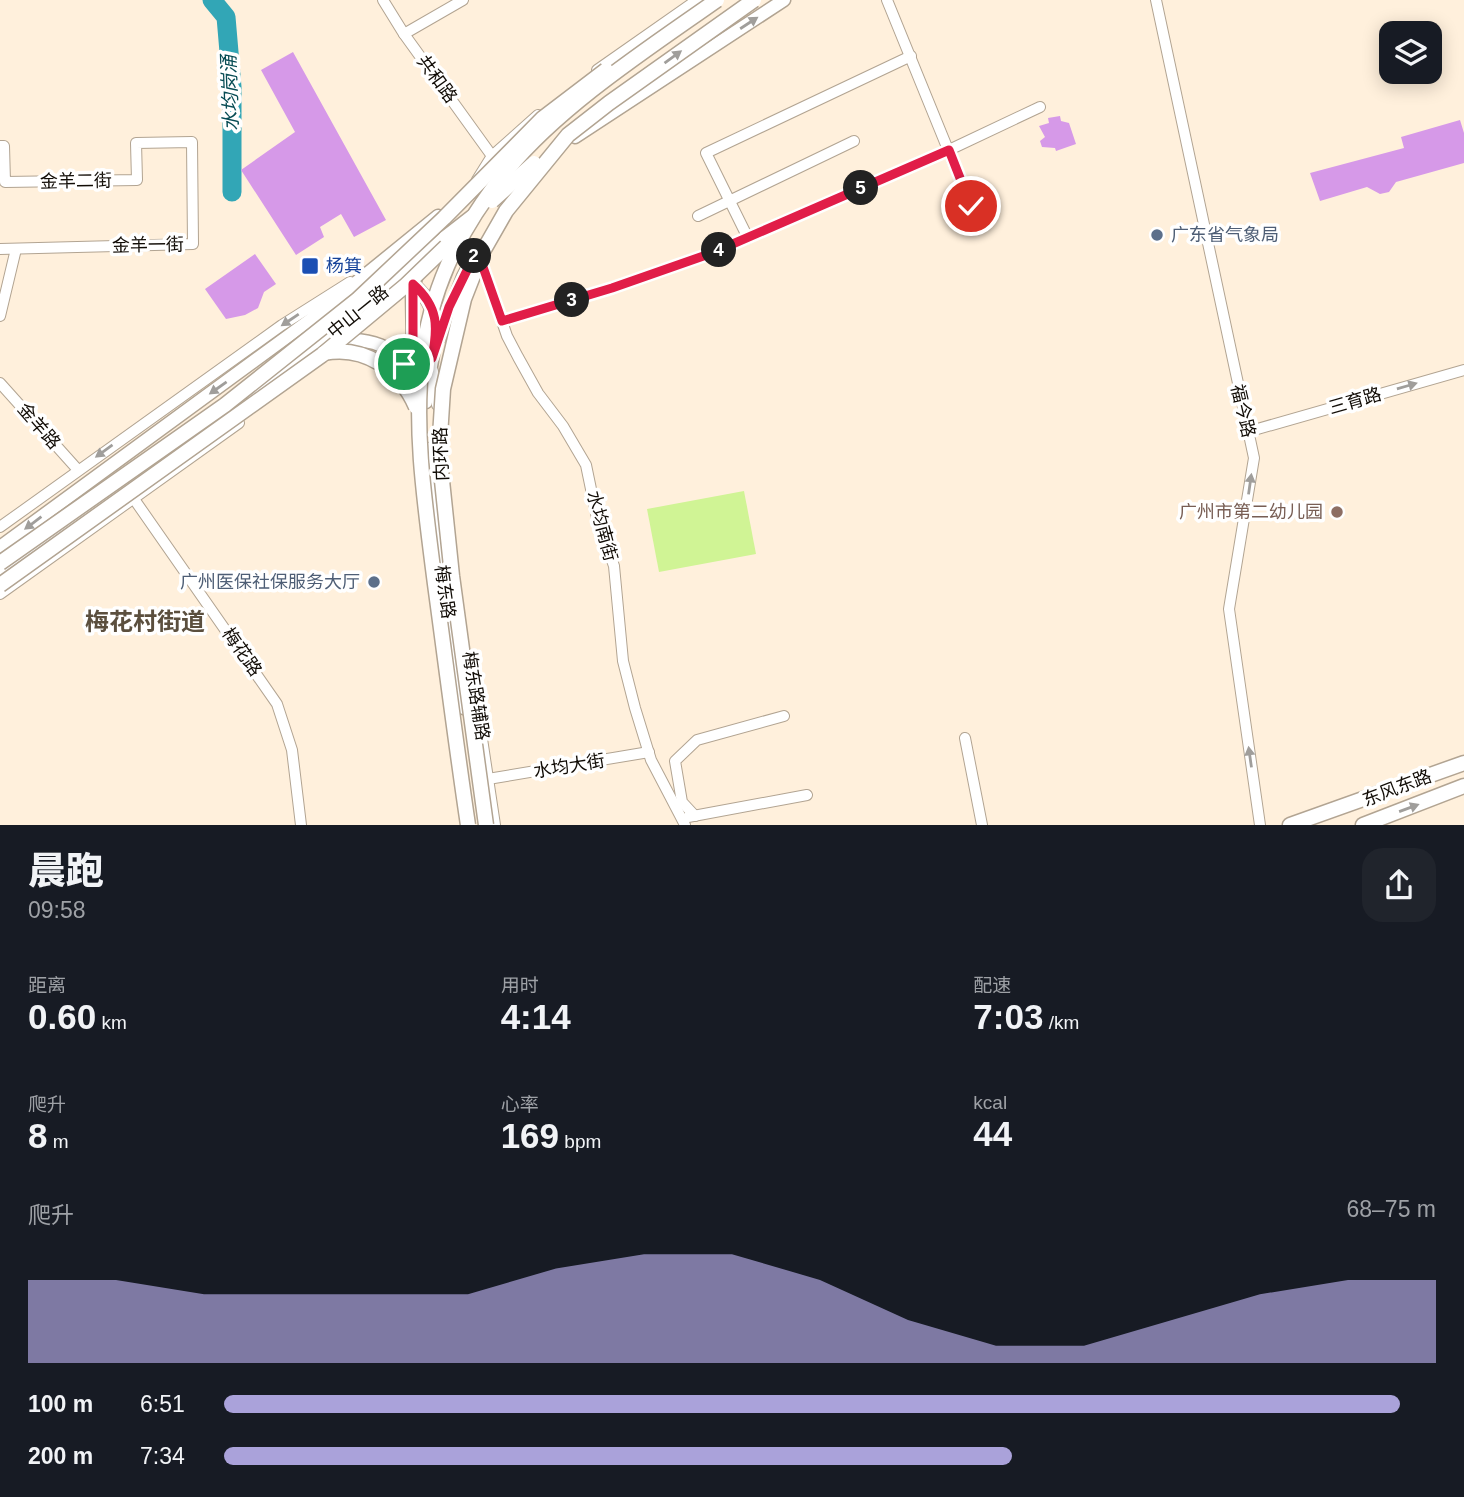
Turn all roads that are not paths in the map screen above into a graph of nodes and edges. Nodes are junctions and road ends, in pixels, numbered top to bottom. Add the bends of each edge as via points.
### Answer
1 (383, 0) edge
2 (463, 0) edge
3 (698, 0) edge
4 (717, 0) edge
5 (726, 0) edge
6 (754, 0) edge
7 (784, 0) edge
8 (887, 0) edge
9 (1156, 0) edge
10 (691, 18) junction
11 (404, 34) junction
12 (649, 52) junction
13 (911, 56) junction
14 (602, 67) junction
15 (1040, 107) dead end
16 (568, 135) junction
17 (854, 141) dead end
18 (192, 142) joint
19 (529, 144) junction
20 (0, 146) edge
21 (949, 150) junction
22 (492, 156) junction
23 (520, 177) junction
24 (474, 187) junction
25 (730, 201) junction
26 (971, 206) dead end
27 (698, 216) dead end
28 (748, 238) junction
29 (16, 248) junction
30 (0, 249) edge
31 (477, 250) junction
32 (369, 272) junction
33 (402, 276) junction
34 (413, 284) junction
35 (0, 316) edge
36 (502, 321) junction
37 (375, 342) junction
38 (309, 350) junction
39 (432, 358) junction
40 (1464, 370) edge
41 (413, 382) junction
42 (0, 383) edge
43 (225, 405) junction
44 (158, 432) junction
45 (1247, 432) junction
46 (78, 470) junction
47 (137, 475) junction
48 (107, 497) junction
49 (66, 498) junction
50 (134, 499) junction
51 (89, 510) junction
52 (0, 527) edge
53 (0, 547) edge
54 (0, 563) edge
55 (0, 574) edge
56 (452, 576) junction
57 (0, 585) edge
58 (438, 592) junction
59 (0, 594) edge
60 (470, 657) junction
61 (455, 660) junction
62 (784, 716) dead end
63 (965, 738) dead end
64 (649, 752) junction
65 (1464, 762) edge
66 (488, 779) junction
67 (1461, 788) edge
68 (807, 795) dead end
69 (695, 816) junction
70 (683, 821) edge
71 (300, 825) edge
72 (461, 825) edge
73 (468, 825) edge
74 (474, 825) edge
75 (483, 825) edge
76 (495, 825) edge
77 (982, 825) edge
78 (1259, 825) edge
79 (1290, 825) edge
80 (1363, 825) edge

1 - 11 street, 共和路
2 - 11 street
3 - 14 street
4 - 10 highway, 内环路, bridge
5 - 12 main road, 中山一路
16 -> 6 highway, 内环路, bridge
23 -> 7 main road, 中山一路
8 - 13 street
9 - 45 street, 福今路
10 - 43 highway, bridge via 561,103 396,265
10 - 73 highway, 内环路, bridge via 582,100 519,156 462,237 433,301 420,367 419,449
11 - 22 street, 共和路
12 - 14 street
12 - 19 main road, 中山一路
13 - 21 street
13 - 25 street via 706,153
14 - 22 street
15 - 21 street
16 - 56 highway, 内环路, bridge via 495,229 472,276 451,343 439,452
16 - 57 highway, bridge via 340,341
17 - 25 street
18 - 20 street, 金羊二街 via 136,143 137,180 44,182 5,182 4,146
18 - 29 street, 金羊一街 via 194,244
19 - 24 main road, 中山一路
19 - 34 main road via 419,271
21 - 26 street
21 - 28 street
22 - 24 street
23 - 31 main road
23 - 33 main road, 中山一路, bridge
24 - 32 main road, 中山一路
25 - 27 street
25 - 28 street
28 - 36 street via 612,288
29 - 30 street, 金羊一街
29 - 35 street
31 - 36 street, 水均南街
31 - 39 main road via 449,307
32 - 33 main road via 383,270
32 -> 44 main road, 中山一路
32 -> 46 street via 282,325
33 - 34 main road
33 - 38 main road, 中山一路
34 - 39 main road via 428,299 434,314
34 - 41 main road, 梅东路
36 - 64 street, 水均南街 via 538,393 586,465 597,518 614,566 624,661
37 - 38 main road via 350,340
37 - 41 main road via 399,357
37 - 50 street via 339,352
38 - 47 main road, 中山一路
39 - 60 street, 梅东路辅路
39 - 61 main road, 梅东路 via 425,436
45 -> 40 street, 三育路
41 - 58 main road, 梅东路
42 - 46 street, 金羊路
43 - 54 highway, bridge
43 - 56 highway, bridge via 287,365 316,355 353,352 386,367 412,397 420,417
44 - 47 street
44 - 49 main road, 中山一路
78 -> 45 street, 福今路 via 1229,609 1254,458
46 - 52 street
47 - 48 main road, 中山一路
47 - 50 street
48 - 49 street
48 - 50 street
48 - 51 main road, 中山一路
49 -> 53 main road, 中山一路
50 - 51 main road
50 - 59 street
50 - 71 street, 梅花路 via 277,704 292,750
51 - 55 main road, 中山一路
56 - 75 highway, 内环路, bridge
58 - 72 street, 梅东路辅路 via 438,652
58 - 74 main road, 梅东路
60 - 61 street
60 - 66 street, 梅东路辅路
61 - 75 main road, 梅东路
62 - 69 street via 697,740 675,761 682,802
63 - 77 street
64 - 66 street, 水均大街
64 - 70 street, 水均南街
65 - 79 highway, 东风东路
66 - 76 street, 梅东路辅路
80 -> 67 highway, 东风东路
68 - 69 street
69 - 70 street

